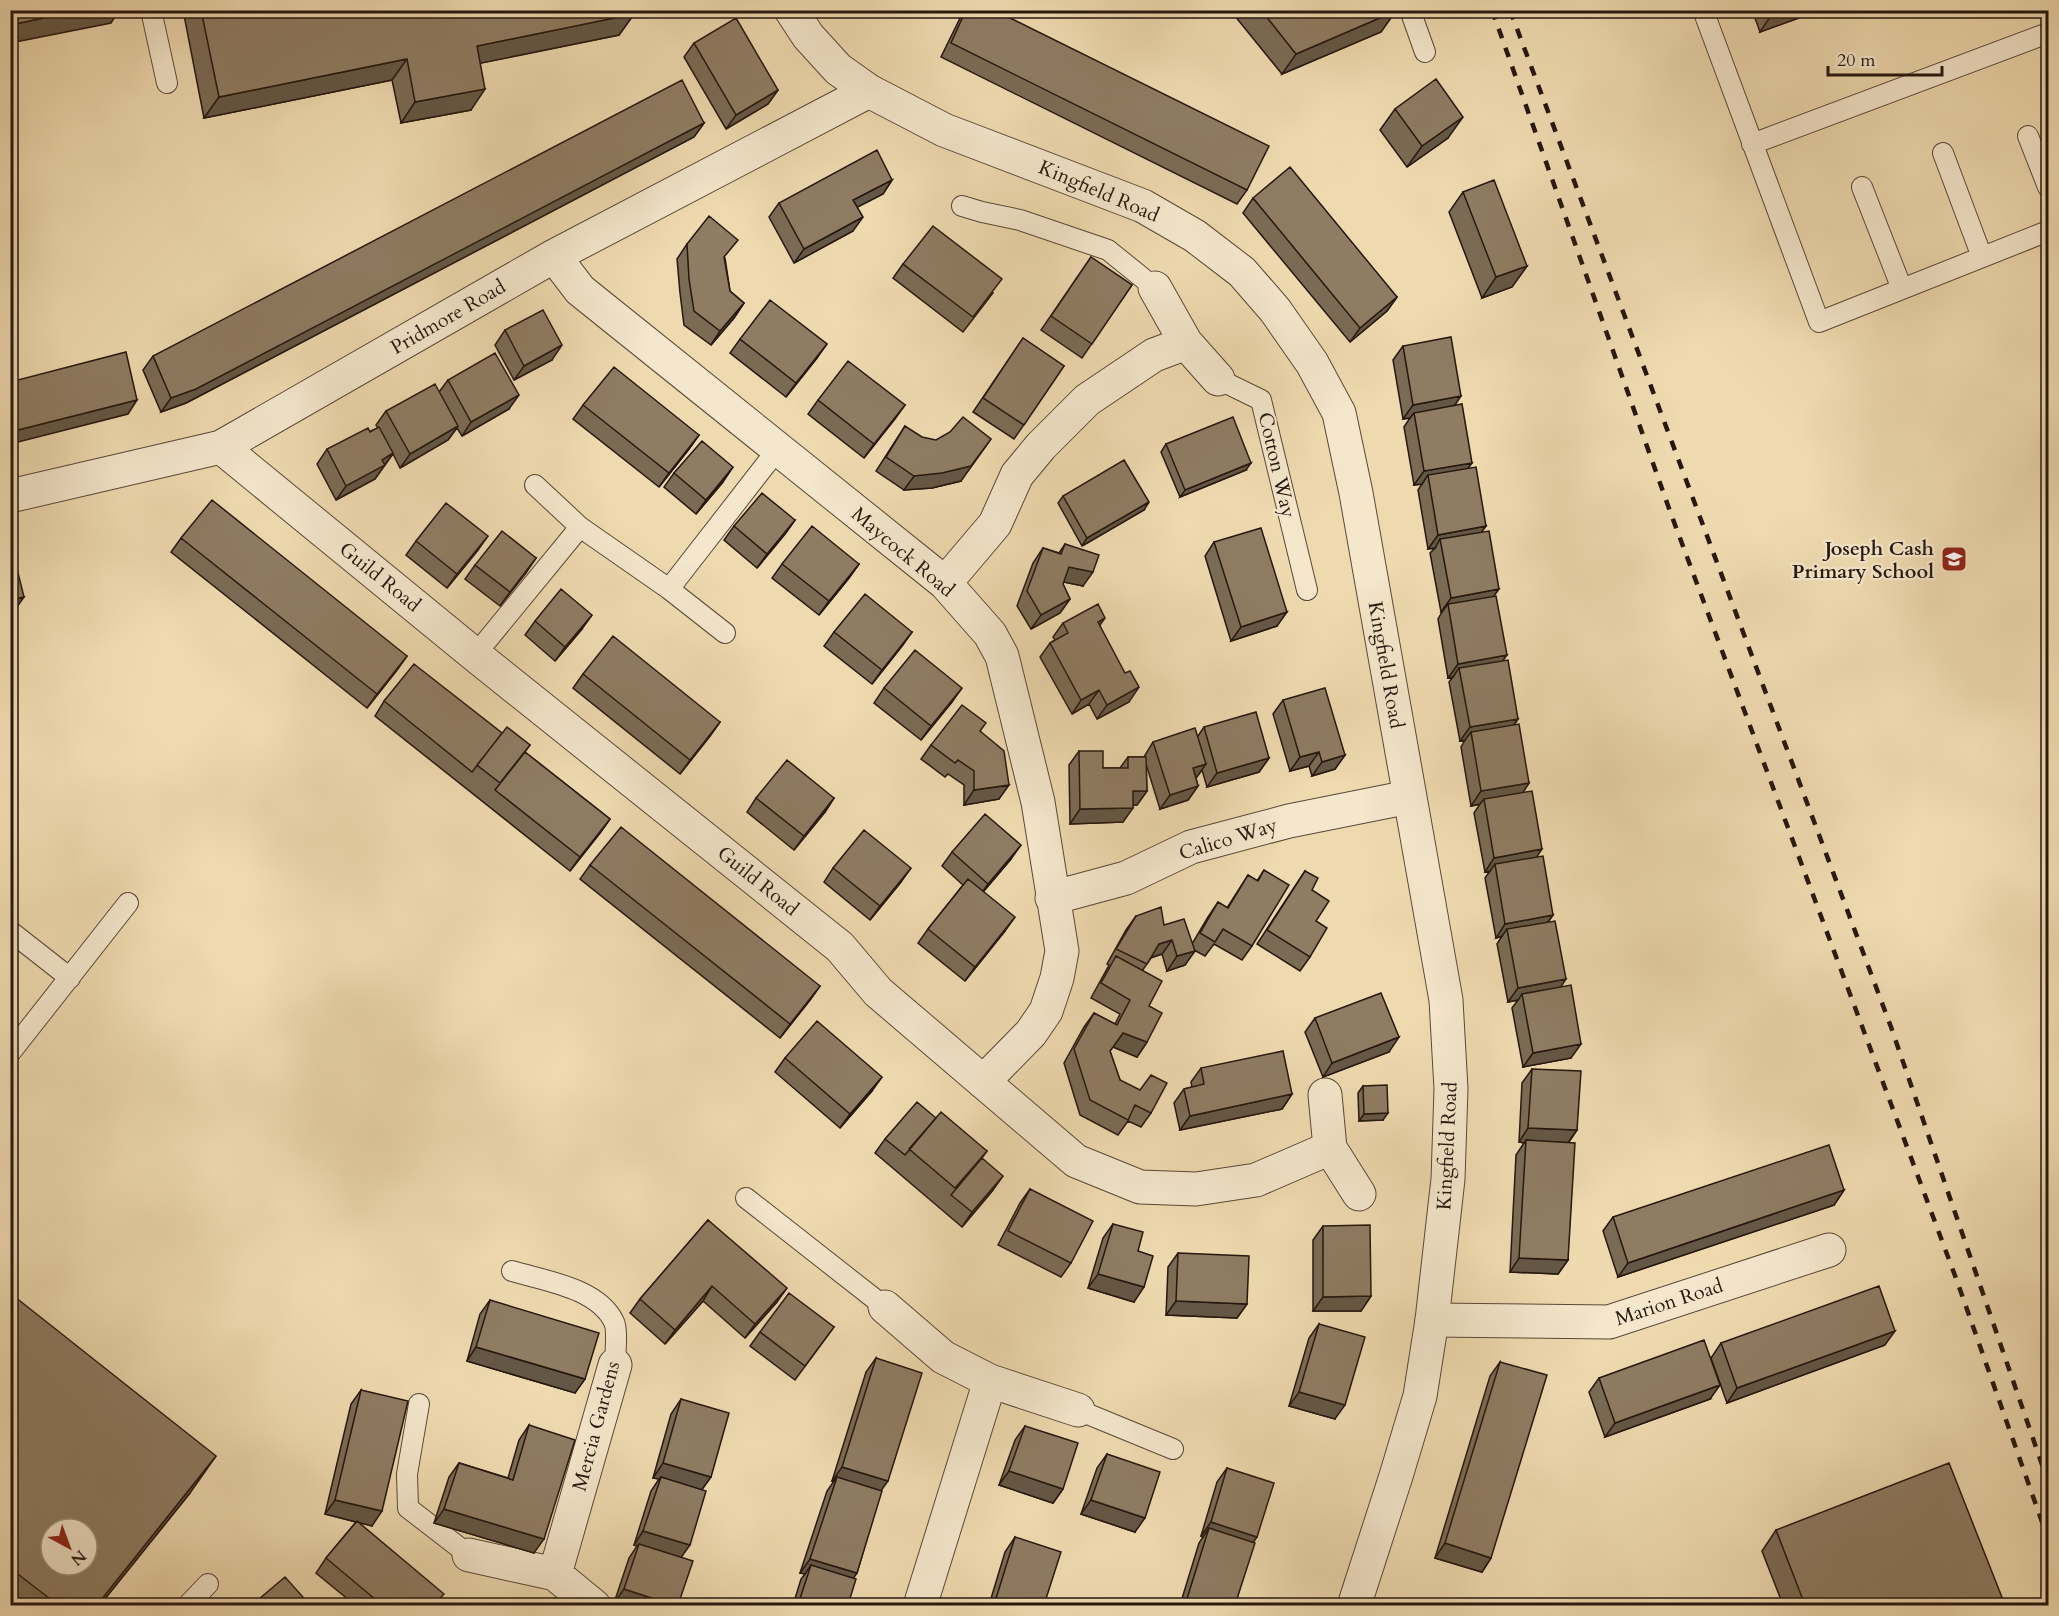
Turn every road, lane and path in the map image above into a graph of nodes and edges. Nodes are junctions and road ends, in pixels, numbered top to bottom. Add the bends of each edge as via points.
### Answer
1 (151, 10) edge
2 (791, 10) edge
3 (1410, 10) edge
4 (1702, 10) edge
5 (2049, 33) edge
6 (1425, 52) dead end
7 (167, 83) dead end
8 (869, 91) junction
9 (2028, 136) dead end
10 (1752, 144) junction
11 (1943, 153) dead end
12 (1862, 187) dead end
13 (2049, 187) edge
14 (962, 206) dead end
15 (2049, 231) edge
16 (554, 256) junction
17 (1982, 257) junction
18 (1155, 288) joint
19 (1902, 289) junction
20 (1186, 343) junction
21 (1218, 380) joint
22 (221, 447) junction
23 (777, 450) junction
24 (535, 485) dead end
25 (10, 496) edge
26 (580, 527) junction
27 (945, 583) junction
28 (669, 589) junction
29 (1307, 590) dead end
30 (725, 633) dead end
31 (474, 655) junction
32 (1409, 797) junction
33 (1052, 898) junction
34 (128, 903) dead end
35 (10, 931) edge
36 (70, 978) junction
37 (10, 1053) edge
38 (983, 1082) junction
39 (1325, 1095) dead end
40 (1330, 1148) junction
41 (1359, 1194) dead end
42 (746, 1198) dead end
43 (1829, 1251) dead end
44 (512, 1271) dead end
45 (885, 1307) joint
46 (1432, 1320) junction
47 (615, 1365) joint
48 (990, 1381) junction
49 (419, 1404) dead end
50 (1078, 1410) joint
51 (1173, 1449) dead end
52 (469, 1555) joint
53 (555, 1574) junction
54 (208, 1584) dead end
55 (187, 1605) edge
56 (594, 1605) edge
57 (920, 1605) edge
58 (1354, 1605) edge

1 - 7 lane
2 - 8 street, Kingfield Road via 838,69
3 - 6 lane
4 - 10 lane
5 - 10 lane
8 - 16 street, Pridmore Road
8 - 32 street, Kingfield Road via 944,129 1143,206 1195,236 1242,272 1275,310 1312,363 1339,413
9 - 13 lane
10 - 19 lane via 1819,322
11 - 17 lane
12 - 19 lane
14 - 18 lane, Cotton Way via 1020,220 1108,250
15 - 17 lane
16 - 22 street, Pridmore Road
16 - 23 street, Maycock Road via 580,290
17 - 19 lane
18 - 20 street, Cotton Way
20 - 21 street, Cotton Way
20 - 27 street via 1155,355 1087,400 1017,475 995,524
21 - 29 lane, Cotton Way via 1262,400
22 - 25 street, Pridmore Road
22 - 31 street, Guild Road
23 - 27 street, Maycock Road
23 - 28 lane
24 - 26 lane
26 - 28 lane
26 - 31 lane
27 - 33 street, Maycock Road via 990,634 1002,656 1038,802
28 - 30 lane
31 - 38 street, Guild Road via 840,947 878,992
32 - 33 street, Calico Way via 1289,821 1191,847 1126,878
32 - 46 street, Kingfield Road via 1446,1000 1451,1089 1448,1179
33 - 38 street, Maycock Road via 1062,951 1046,1011 1031,1033
34 - 36 lane
35 - 36 lane
36 - 37 lane
38 - 40 street, Guild Road via 1076,1161 1140,1187 1196,1189 1256,1180
39 - 40 street
40 - 41 street
42 - 45 lane
43 - 46 street, Marion Road via 1609,1322
44 - 47 lane, Mercia Gardens via 587,1293 615,1324
45 - 48 street via 943,1358
46 - 58 street, Kingfield Road via 1420,1396
47 - 53 street, Mercia Gardens
48 - 50 street
48 - 57 street
49 - 52 lane via 407,1474 408,1508
50 - 51 lane
52 - 53 street
53 - 56 street
54 - 55 lane

